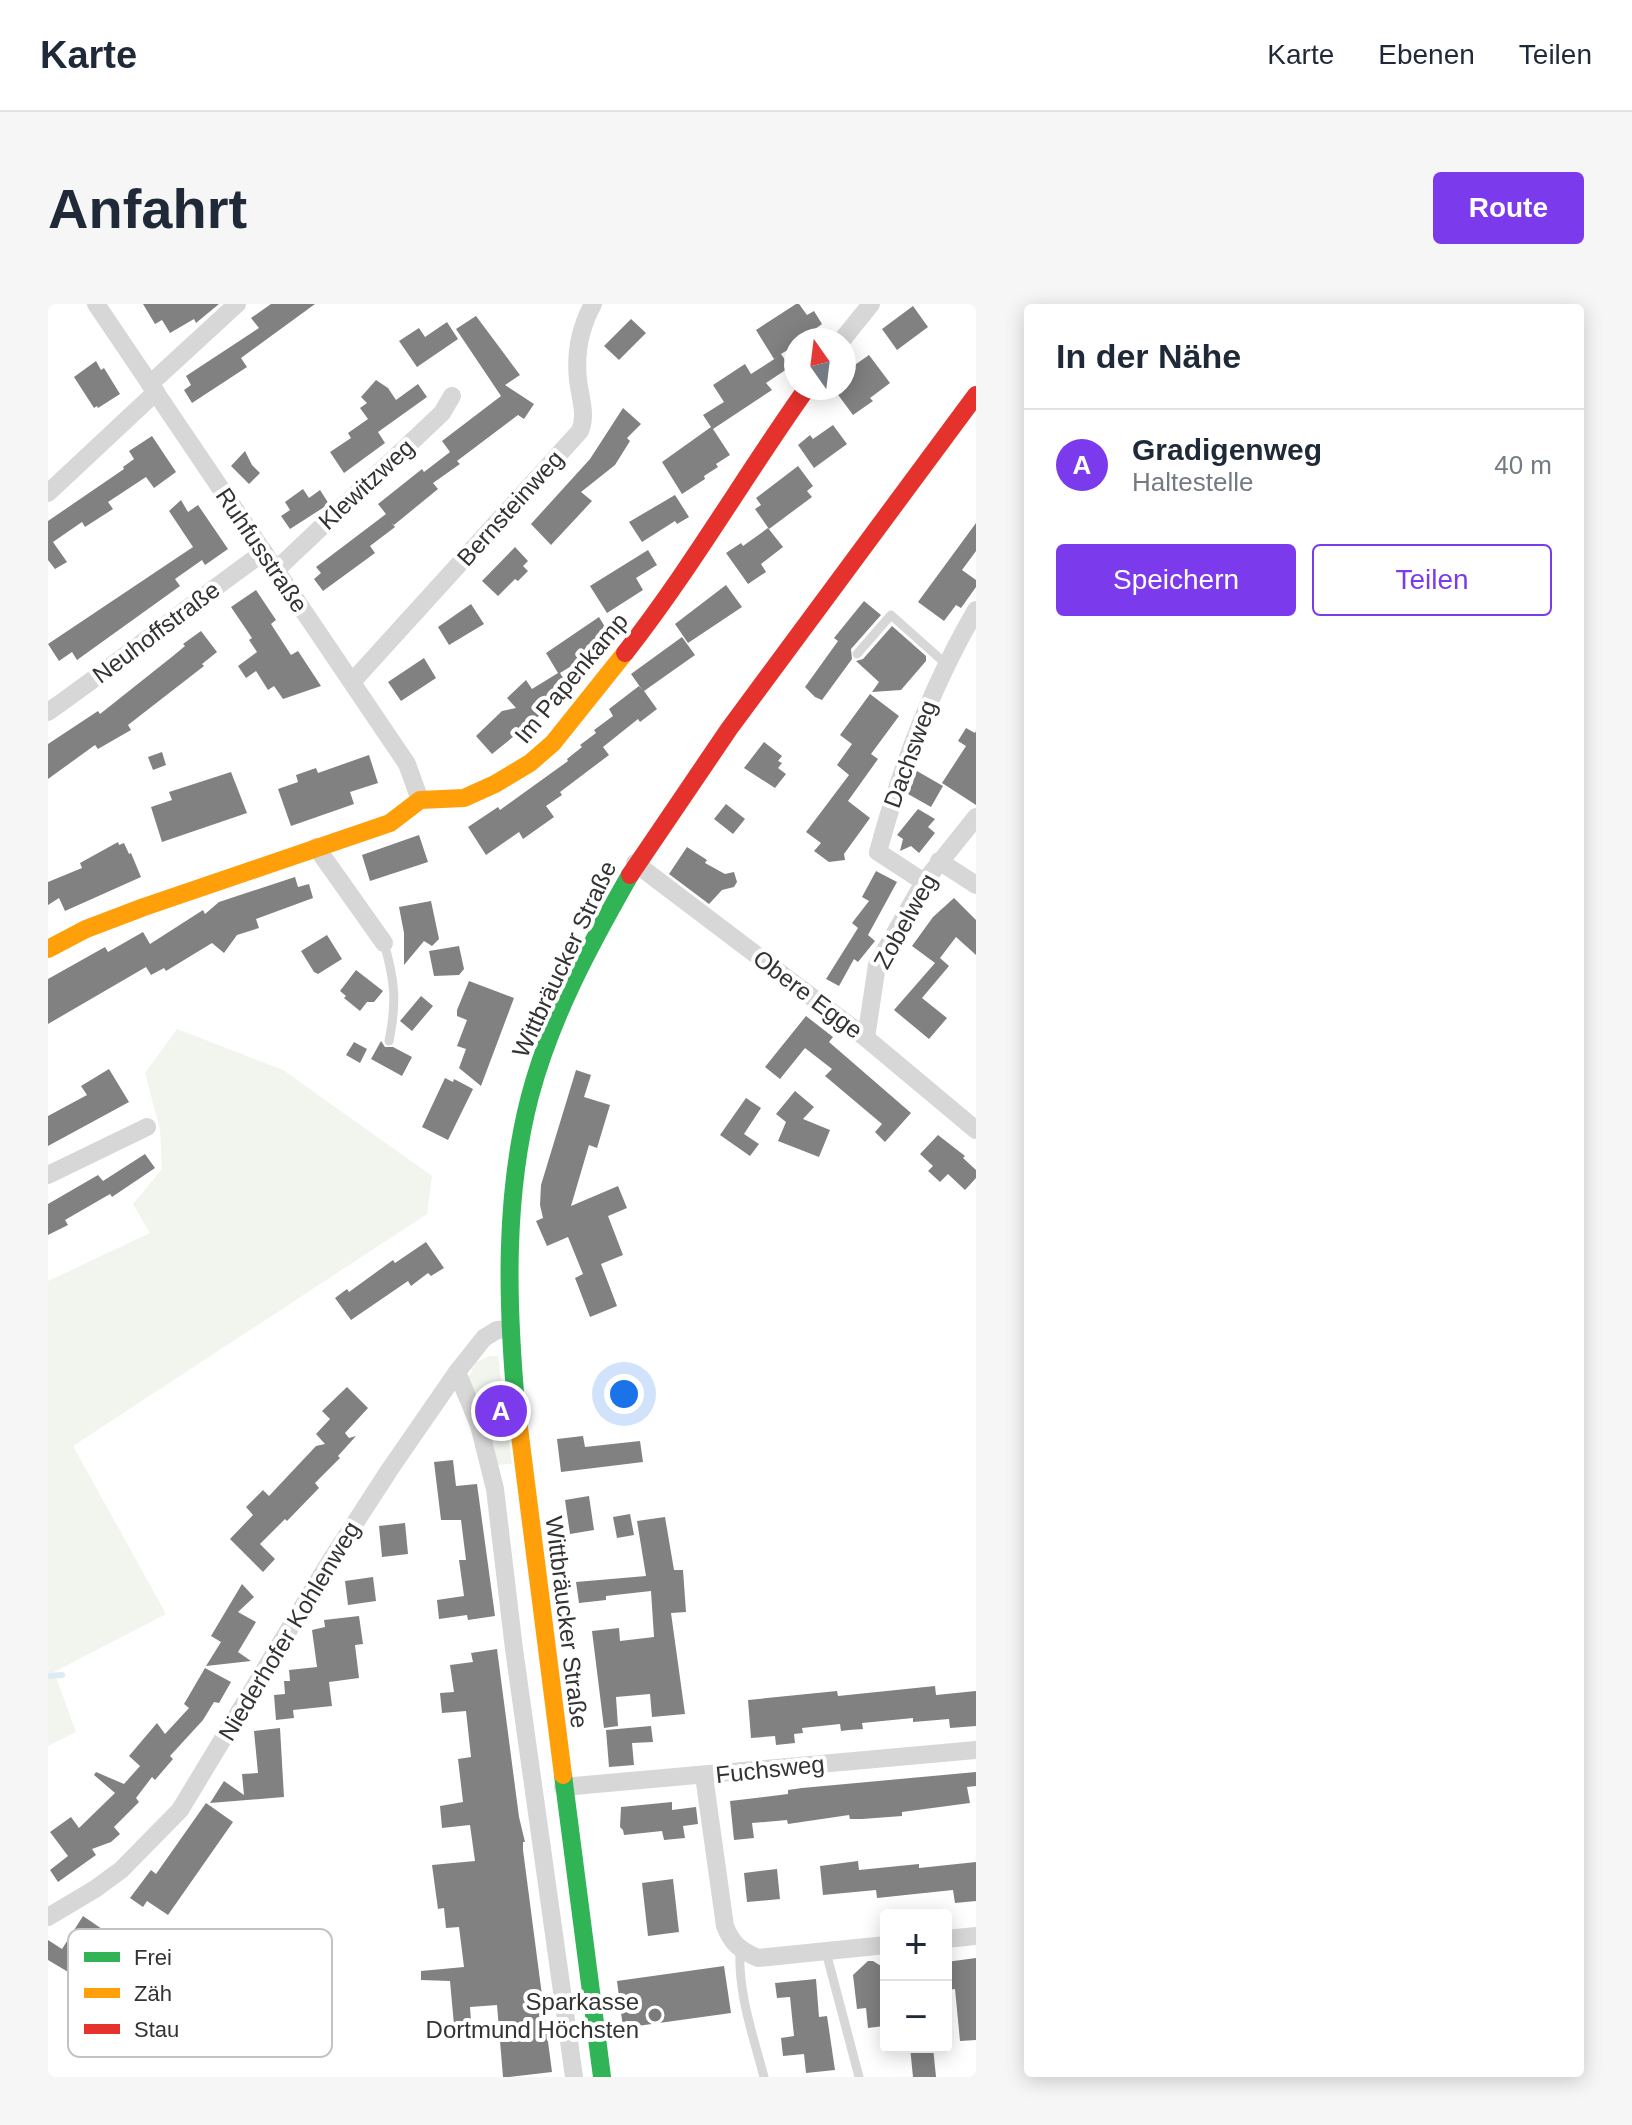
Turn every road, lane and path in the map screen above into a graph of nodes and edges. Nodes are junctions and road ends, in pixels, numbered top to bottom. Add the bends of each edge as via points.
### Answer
1 (96, 304) edge
2 (237, 304) edge
3 (593, 304) edge
4 (871, 304) edge
5 (852, 328) edge
6 (153, 388) junction
7 (976, 395) edge
8 (452, 396) dead end
9 (798, 400) edge
10 (48, 493) edge
11 (264, 552) junction
12 (276, 570) junction
13 (976, 610) edge
14 (857, 654) dead end
15 (946, 664) junction
16 (352, 682) junction
17 (48, 711) edge
18 (420, 800) junction
19 (976, 817) edge
20 (316, 847) junction
21 (939, 861) junction
22 (635, 863) junction
23 (924, 882) junction
24 (976, 885) edge
25 (384, 943) joint
26 (48, 949) edge
27 (866, 1038) junction
28 (389, 1041) dead end
29 (147, 1127) dead end
30 (976, 1130) edge
31 (48, 1175) edge
32 (510, 1329) junction
33 (457, 1372) junction
34 (976, 1750) edge
35 (704, 1776) junction
36 (563, 1787) junction
37 (48, 1917) edge
38 (976, 1936) edge
39 (952, 1938) edge
40 (880, 1946) edge
41 (740, 1950) junction
42 (826, 1952) junction
43 (574, 2077) edge
44 (602, 2077) edge
45 (764, 2077) edge
46 (859, 2077) edge

1 - 6 street, Ruhfusstraße
2 - 6 street
3 - 16 street, Bernsteinweg via 578,355 580,431
4 - 5 street
6 - 10 street
6 - 11 street, Ruhfusstraße
7 - 22 main road, Wittbräucker Straße via 688,783
8 - 12 street, Klewitzweg via 442,413
9 - 18 main road, Im Papenkamp via 664,603 553,743 514,774 475,793 456,800
11 - 12 street, Ruhfusstraße
11 - 17 street, Neuhoffstraße
12 - 16 street, Ruhfusstraße
13 - 15 street, Dachsweg
14 - 15 lane via 891,615
15 - 23 street, Dachsweg via 915,731 878,852
16 - 18 street, Ruhfusstraße via 407,764
18 - 20 main road via 390,823
19 - 21 street, Zobelweg
20 - 25 street
20 - 26 main road via 86,929
21 - 23 street, Zobelweg
21 - 24 street
22 - 27 street, Obere Egge
22 - 32 main road, Wittbräucker Straße via 556,1022 532,1089 512,1191
23 - 27 street, Zobelweg via 877,965
25 - 28 lane via 395,985
27 - 30 street, Obere Egge
29 - 31 street
32 - 33 street, Niederhofer Kohlenweg via 484,1338
32 - 36 main road, Wittbräucker Straße
33 - 37 street, Niederhofer Kohlenweg via 331,1560 180,1810 121,1870
33 - 43 street via 479,1425 495,1489
34 - 35 street, Fuchsweg
35 - 36 street, Fuchsweg
35 - 41 street via 725,1926
36 - 44 main road, Wittbräucker Straße
38 - 39 street
40 - 42 street
41 - 42 street via 758,1958
41 - 45 lane via 738,1974
42 - 46 lane

